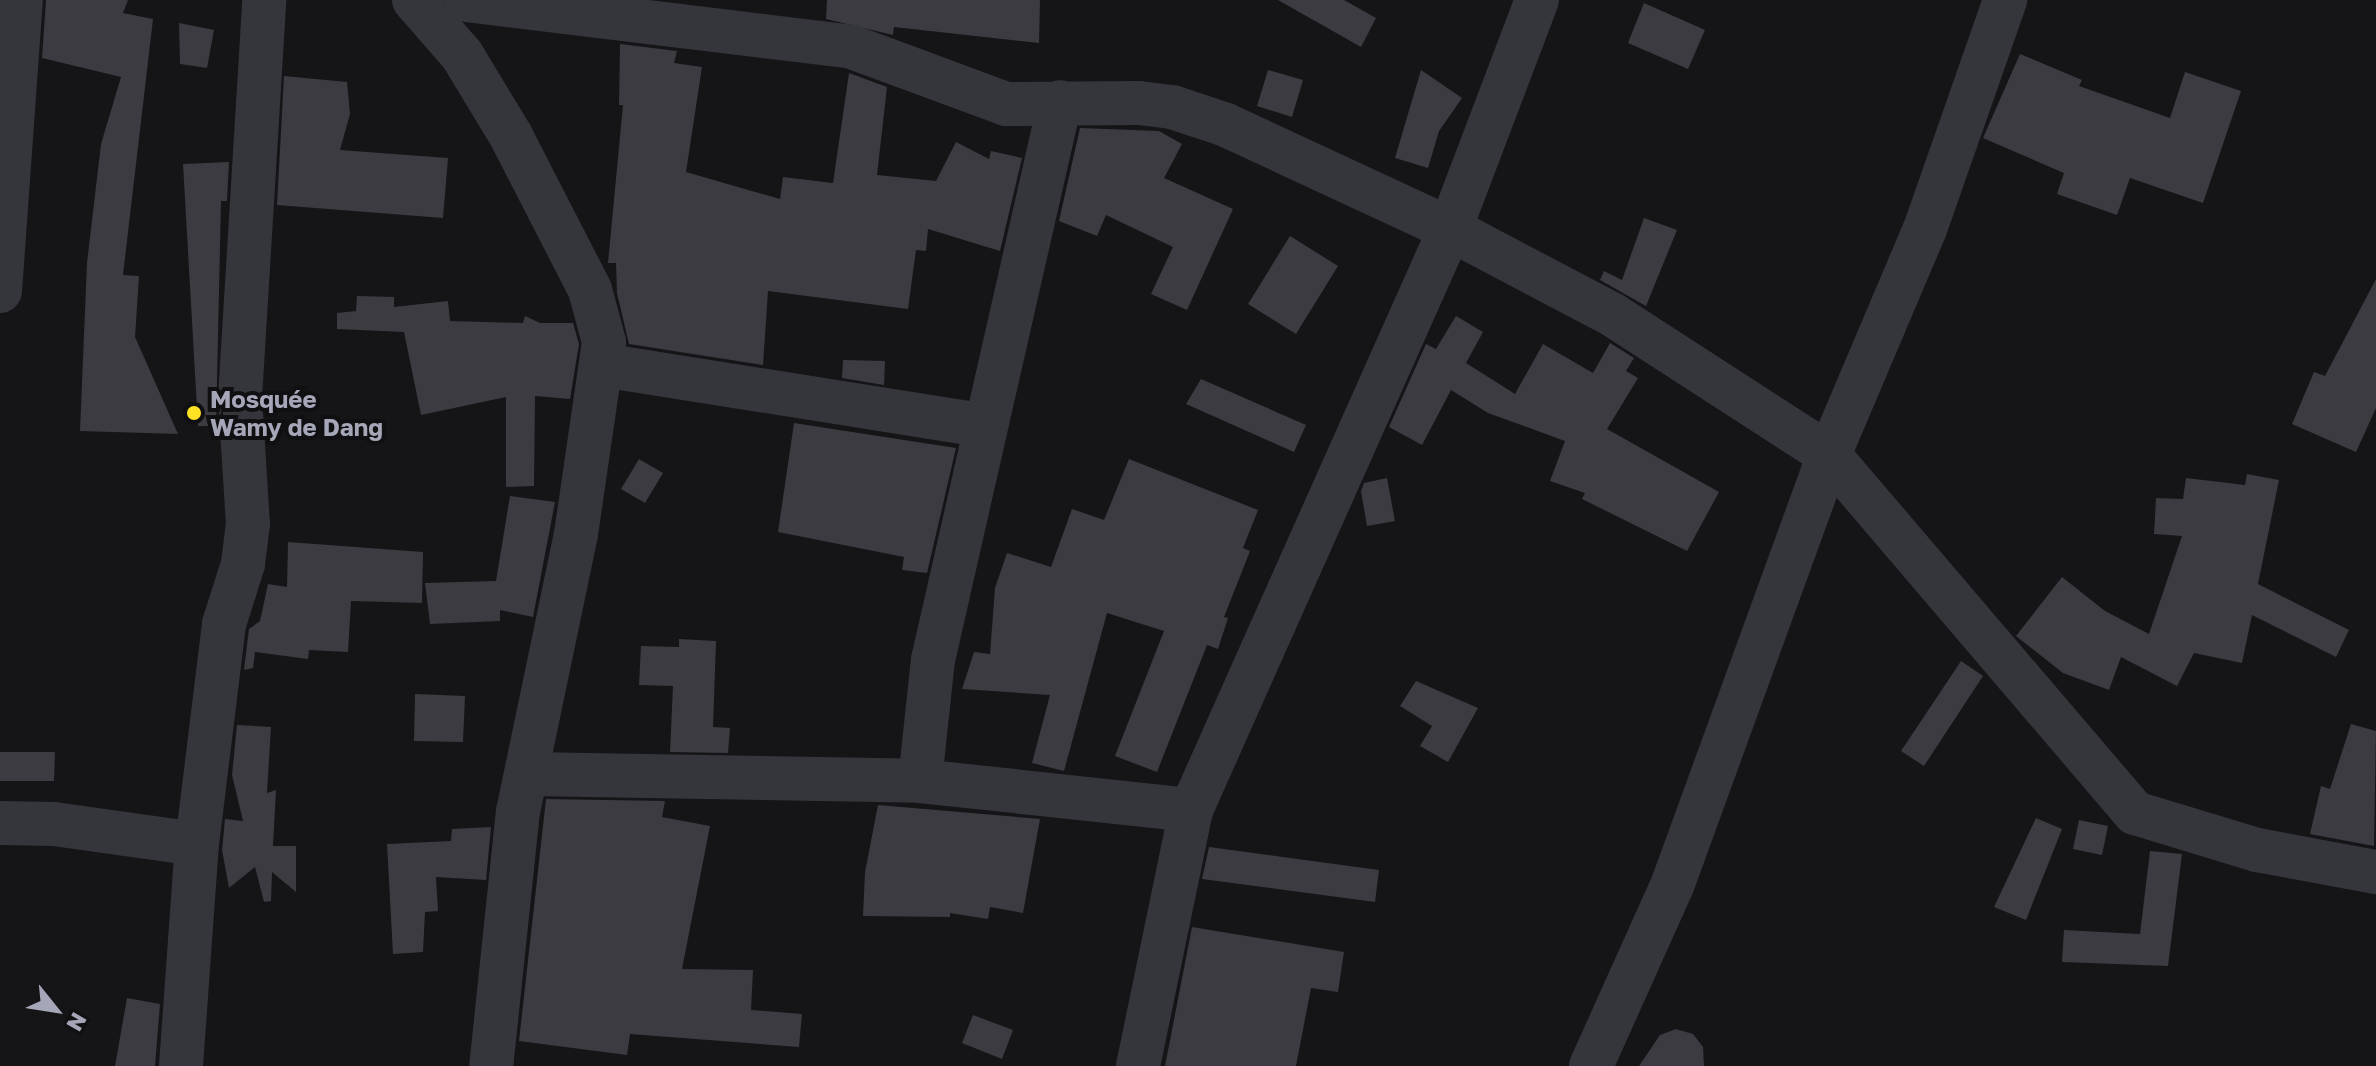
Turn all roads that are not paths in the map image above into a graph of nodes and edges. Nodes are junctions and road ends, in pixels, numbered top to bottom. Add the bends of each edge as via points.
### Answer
1 (21, 0) edge
2 (264, 0) edge
3 (414, 0) edge
4 (466, 0) edge
5 (1537, 0) edge
6 (2005, 0) edge
7 (1060, 102) junction
8 (1450, 229) junction
9 (0, 291) edge
10 (602, 365) junction
11 (985, 426) junction
12 (1829, 455) junction
13 (528, 774) junction
14 (920, 781) junction
15 (1191, 810) junction
16 (0, 823) edge
17 (197, 844) junction
18 (2376, 872) edge
19 (181, 1066) edge
20 (491, 1066) edge
21 (1138, 1066) edge
22 (1591, 1066) edge

1 - 9 street
2 - 17 street via 240,398 248,525 243,564 224,624
3 - 10 street via 462,55 560,229 590,290 604,342
4 - 7 street via 852,47 1006,104
5 - 8 street
6 - 12 street via 1925,229
7 - 8 street via 1172,107 1226,125
7 - 11 street
8 - 12 street via 1644,332
8 - 15 street
10 - 11 street
10 - 13 street via 576,534
11 - 14 street via 933,660
12 - 18 street via 2135,813 2257,850
12 - 22 street via 1672,886
13 - 14 street
13 - 20 street via 518,811
14 - 15 street
15 - 21 street
16 - 17 street via 54,824
17 - 19 street

